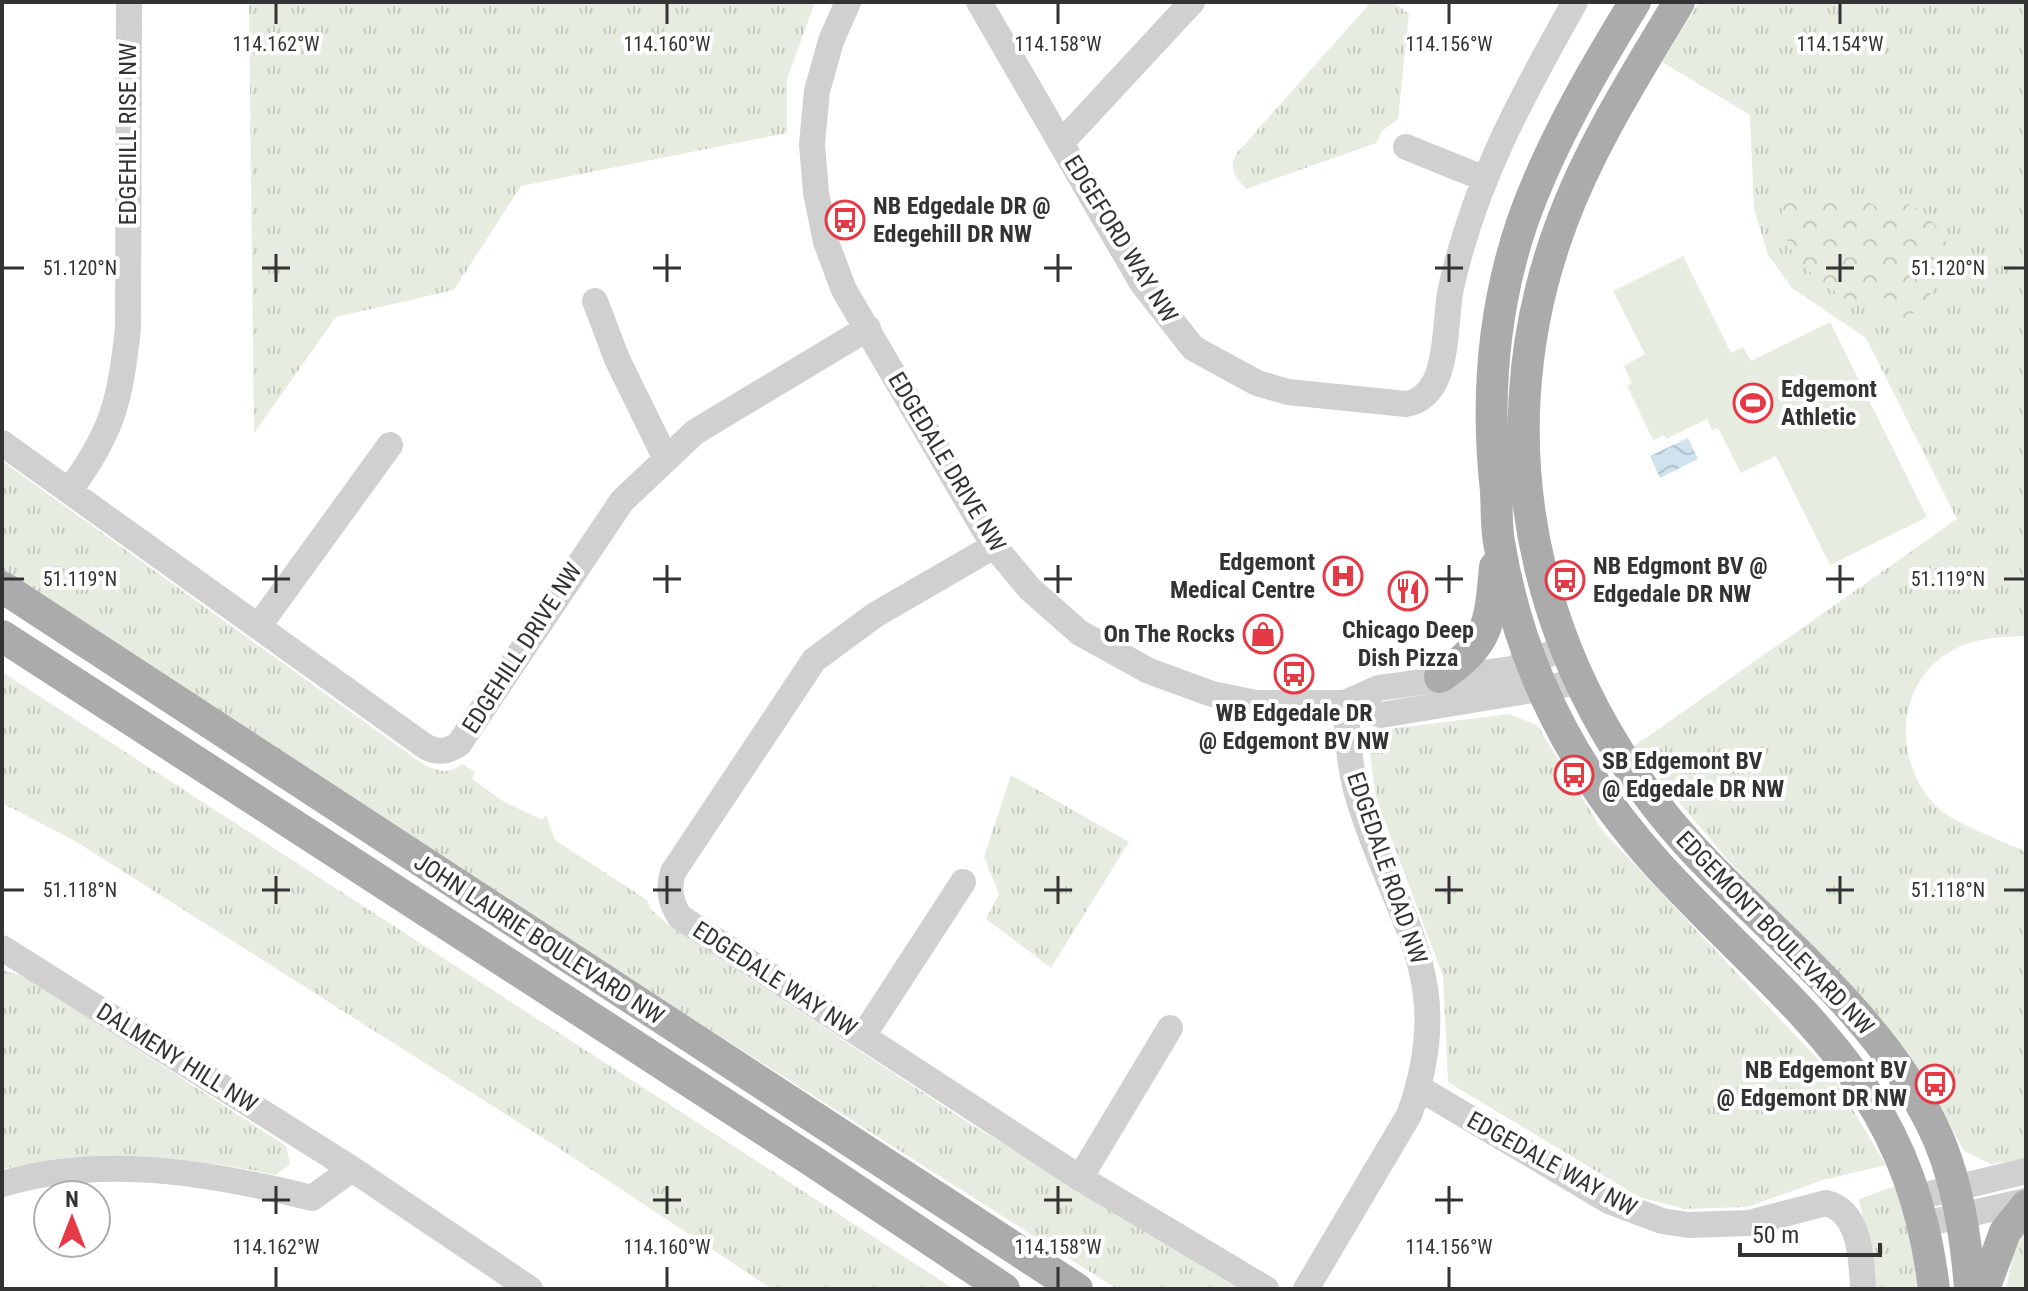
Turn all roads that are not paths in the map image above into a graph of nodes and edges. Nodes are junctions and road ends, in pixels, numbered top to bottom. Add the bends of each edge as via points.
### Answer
1 (129, 2) edge
2 (848, 2) edge
3 (979, 2) edge
4 (1192, 2) edge
5 (1575, 2) edge
6 (1635, 2) edge
7 (1679, 2) edge
8 (1062, 142) junction
9 (1406, 147) dead end
10 (1483, 178) junction
11 (595, 301) dead end
12 (868, 328) junction
13 (2, 443) edge
14 (390, 445) dead end
15 (665, 457) junction
16 (69, 491) junction
17 (1498, 536) junction
18 (994, 546) junction
19 (2, 587) edge
20 (258, 627) junction
21 (2, 636) edge
22 (1565, 648) junction
23 (1534, 676) junction
24 (1440, 677) junction
25 (1580, 682) junction
26 (1345, 703) junction
27 (963, 882) dead end
28 (2, 948) edge
29 (1170, 1028) dead end
30 (863, 1036) junction
31 (1419, 1088) junction
32 (352, 1169) junction
33 (2026, 1171) edge
34 (1080, 1178) junction
35 (2, 1184) edge
36 (1957, 1202) junction
37 (2026, 1203) edge
38 (1921, 1211) junction
39 (530, 1289) edge
40 (1004, 1289) edge
41 (1077, 1289) edge
42 (1266, 1289) edge
43 (1306, 1289) edge
44 (1863, 1289) edge
45 (1934, 1289) edge
46 (1970, 1289) edge
47 (1984, 1289) edge

1 - 16 street, EDGEHILL RISE NW via 128,328 123,375 106,437
2 - 12 street, EDGEDALE DRIVE NW via 817,91 812,144 826,242 844,290
3 - 8 street, EDGEFORD WAY NW
4 - 8 street
5 - 10 street, EDGEFORD WAY NW
6 - 17 main road, EDGEMONT BOULEVARD NW via 1553,148 1510,266 1492,384
7 - 22 main road, EDGEMONT BOULEVARD NW via 1573,194 1533,328 1524,413 1526,499 1541,574
8 - 10 street, EDGEFORD WAY NW via 1142,283 1193,348 1257,383 1316,397 1406,404 1420,402 1434,387 1451,291
9 - 10 street
11 - 15 street
12 - 15 street, EDGEHILL DRIVE NW via 695,432
12 - 18 street, EDGEDALE DRIVE NW
13 - 16 street, EDGEHILL DRIVE NW
14 - 20 street
15 - 20 street, EDGEHILL DRIVE NW via 622,501 450,750 426,747
16 - 20 street, EDGEHILL DRIVE NW
17 - 23 main road, EDGEMONT BOULEVARD NW via 1507,589
17 - 24 main road via 1485,632 1467,659
18 - 26 street, EDGEDALE DRIVE NW via 1030,589 1080,633 1149,671 1256,703
18 - 30 street, EDGEDALE WAY NW via 875,615 814,660 669,884 680,917
19 - 41 main road, JOHN LAURIE BOULEVARD NW
21 - 40 main road, JOHN LAURIE BOULEVARD NW
22 - 23 street, EDGEDALE DRIVE NW
22 - 25 main road, EDGEMONT BOULEVARD NW
23 - 24 street, EDGEDALE DRIVE NW
23 - 25 street, EDGEDALE DRIVE NW
23 - 26 street, EDGEDALE DRIVE NW via 1381,715
23 - 38 main road, EDGEMONT BOULEVARD NW via 1621,821 1851,1067 1886,1121
24 - 26 street, EDGEDALE DRIVE NW via 1379,688
25 - 36 main road, EDGEMONT BOULEVARD NW via 1618,755 1669,822 1885,1050 1933,1126
26 - 31 street, EDGEDALE ROAD NW via 1358,797 1413,935 1426,983 1428,1015
27 - 30 street
28 - 32 street, DALMENY HILL NW
29 - 34 street
30 - 34 street, EDGEDALE WAY NW
31 - 43 street, EDGEDALE ROAD NW via 1393,1145
31 - 44 street, EDGEDALE WAY NW via 1577,1183 1647,1217 1725,1225 1826,1203 1838,1206 1855,1231
32 - 35 street via 312,1198 183,1172 76,1171
32 - 39 street, DALMENY HILL NW
33 - 36 street
34 - 42 street, EDGEDALE WAY NW
36 - 37 street
36 - 38 street
36 - 46 main road, EDGEMONT BOULEVARD NW
37 - 47 main road via 2005,1232
38 - 45 main road, EDGEMONT BOULEVARD NW

